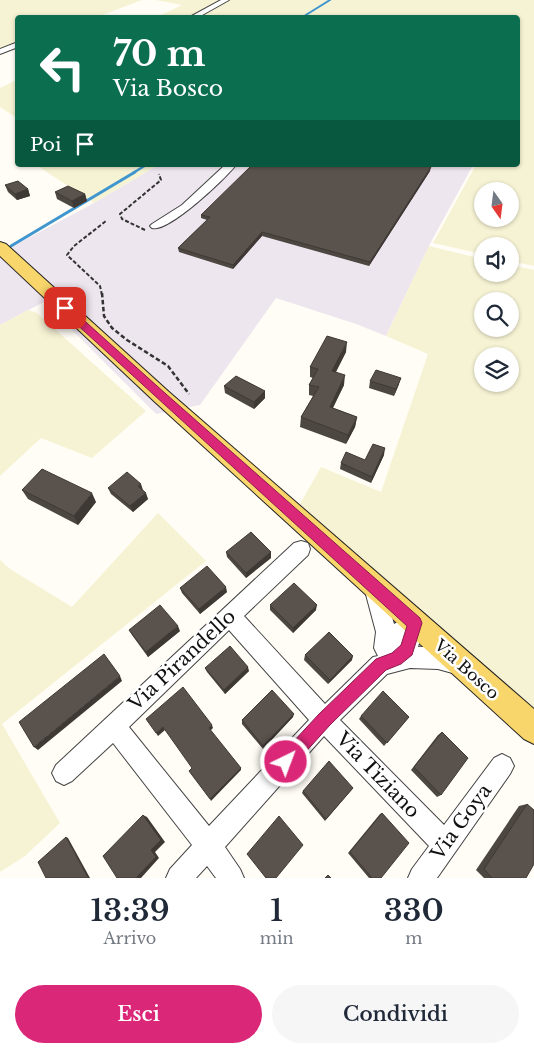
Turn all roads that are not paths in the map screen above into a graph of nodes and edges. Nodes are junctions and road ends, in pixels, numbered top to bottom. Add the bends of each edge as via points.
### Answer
1 (226, 0) edge
2 (197, 15) edge
3 (15, 45) edge
4 (0, 52) edge
5 (229, 167) edge
6 (152, 229) road end
7 (0, 247) edge
8 (301, 548) dead end
9 (374, 587) junction
10 (230, 616) junction
11 (415, 623) junction
12 (387, 657) junction
13 (461, 664) junction
14 (324, 720) junction
15 (113, 725) junction
16 (534, 729) edge
17 (502, 766) dead end
18 (64, 773) dead end
19 (445, 844) junction
20 (209, 846) junction
21 (179, 878) edge
22 (231, 878) edge
23 (422, 878) edge

1 - 2 street
3 - 4 street
5 - 6 street via 186,207
7 - 9 main road, Via Bosco
8 - 10 street, Via Pirandello
9 - 11 main road, Via Bosco
9 - 12 street via 386,632
10 - 14 street, Via Tiziano
10 - 15 street, Via Pirandello
11 - 12 street via 407,649
11 - 13 main road, Via Bosco
12 - 13 street via 431,658
12 - 14 street
13 - 16 main road, Via Bosco
14 - 19 street, Via Tiziano
14 - 20 street
15 - 18 street, Via Pirandello
15 - 20 street
17 - 19 street, Via Goya
19 - 23 street, Via Goya
20 - 21 street
20 - 22 street

